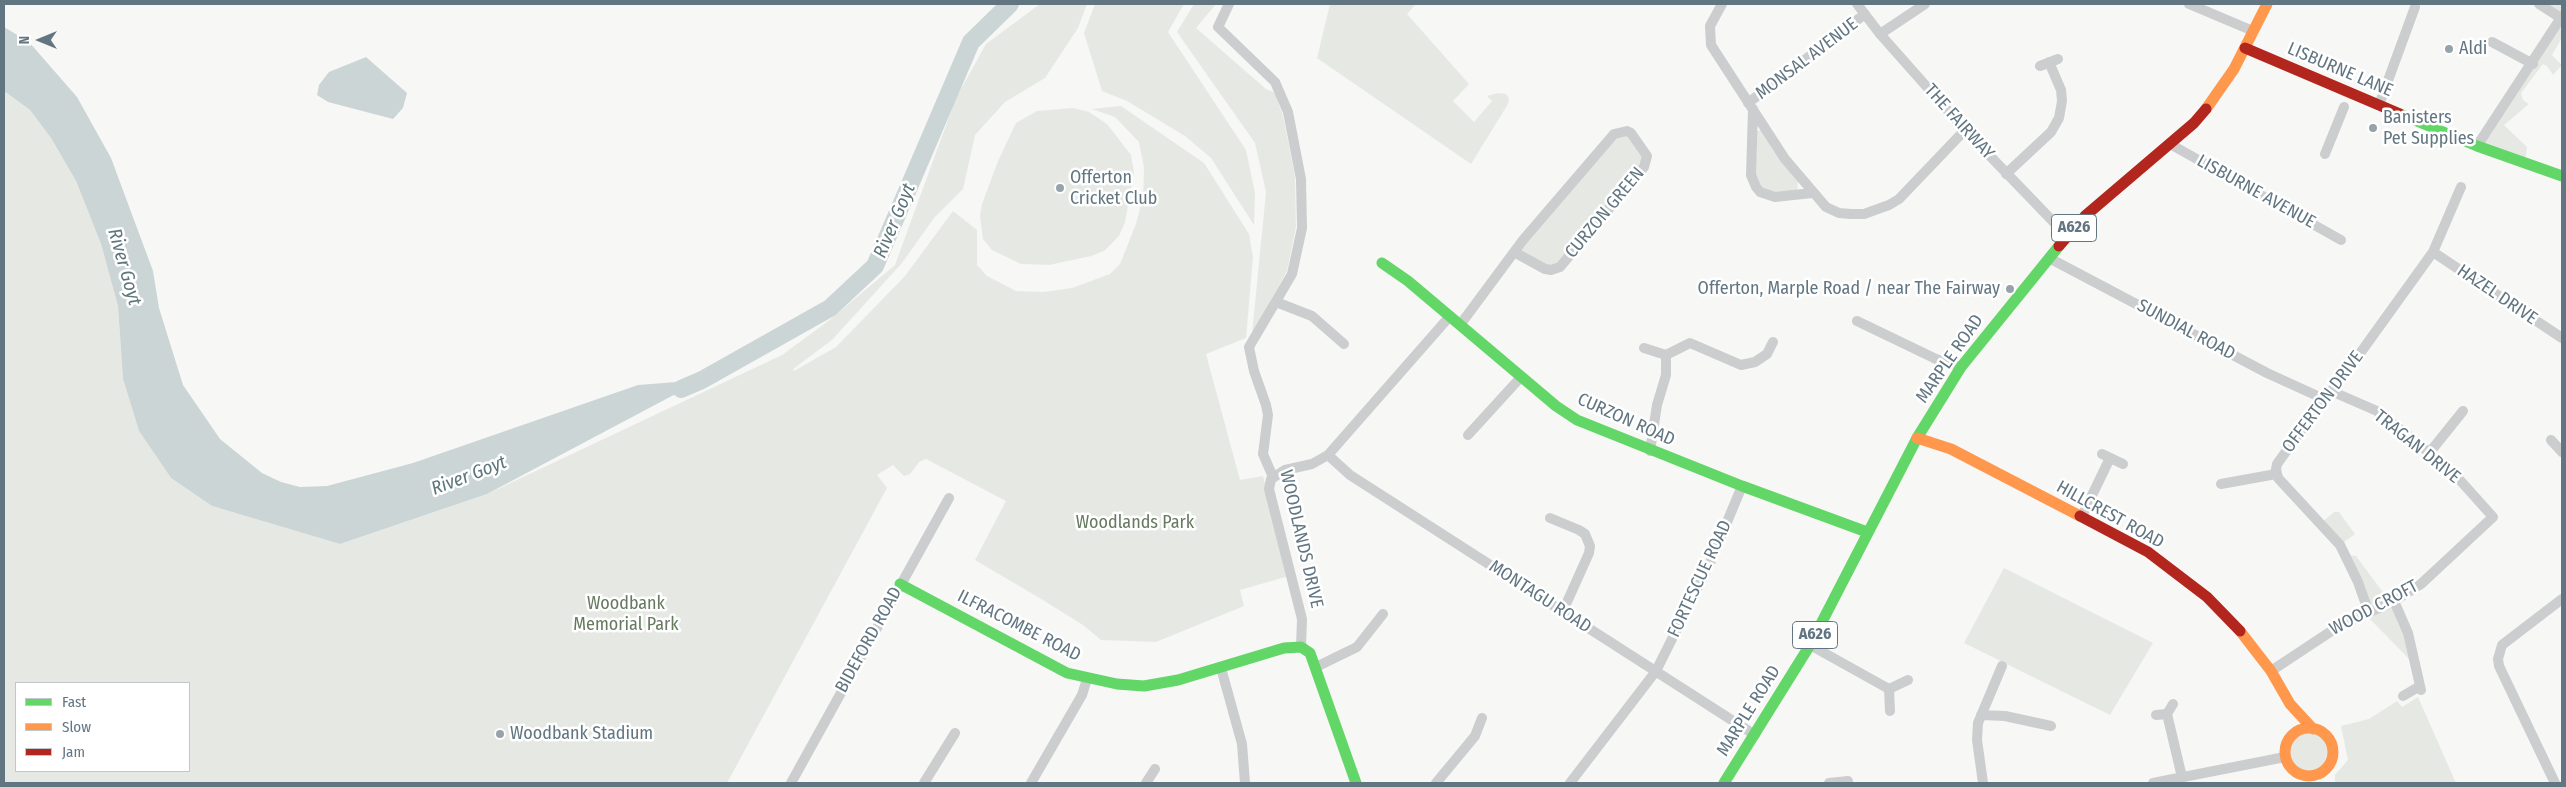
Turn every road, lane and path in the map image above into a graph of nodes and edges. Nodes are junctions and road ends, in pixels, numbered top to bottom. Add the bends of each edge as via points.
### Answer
1 (1229, 4) edge
2 (1722, 4) edge
3 (1857, 4) edge
4 (1925, 4) edge
5 (2189, 4) edge
6 (2267, 4) edge
7 (2540, 4) edge
8 (2415, 7) dead end
9 (1865, 14) junction
10 (2562, 17) edge
11 (2253, 31) junction
12 (1880, 34) junction
13 (2492, 42) dead end
14 (2245, 48) junction
15 (2049, 62) dead end
16 (2533, 64) junction
17 (2379, 105) junction
18 (1750, 106) junction
19 (2344, 107) dead end
20 (1965, 130) junction
21 (2170, 144) junction
22 (2477, 146) junction
23 (2325, 154) dead end
24 (2006, 174) junction
25 (2562, 176) edge
26 (2460, 186) dead end
27 (1812, 193) junction
28 (2067, 236) junction
29 (2341, 240) dead end
30 (1514, 252) junction
31 (2433, 252) junction
32 (2049, 258) junction
33 (1382, 263) dead end
34 (1276, 302) junction
35 (1450, 316) junction
36 (1856, 321) dead end
37 (1460, 325) junction
38 (2562, 338) edge
39 (1773, 342) dead end
40 (1344, 344) dead end
41 (1644, 348) dead end
42 (1666, 355) junction
43 (1961, 367) junction
44 (1521, 377) junction
45 (2328, 395) junction
46 (2463, 411) dead end
47 (1924, 427) junction
48 (1468, 435) dead end
49 (1917, 438) junction
50 (2551, 440) dead end
51 (1951, 449) junction
52 (1650, 450) junction
53 (2430, 452) junction
54 (2562, 452) edge
55 (1328, 455) junction
56 (2123, 464) dead end
57 (2276, 474) junction
58 (1273, 477) junction
59 (2220, 484) dead end
60 (1742, 486) junction
61 (948, 498) dead end
62 (2082, 516) junction
63 (2493, 517) joint
64 (1550, 518) dead end
65 (1867, 532) junction
66 (900, 584) junction
67 (2562, 599) edge
68 (2394, 601) junction
69 (1563, 611) junction
70 (2369, 613) junction
71 (1383, 614) dead end
72 (1810, 645) junction
73 (1301, 647) junction
74 (2002, 666) dead end
75 (1316, 667) junction
76 (1221, 668) junction
77 (1656, 670) junction
78 (2271, 671) junction
79 (1088, 678) junction
80 (1908, 680) dead end
81 (1890, 689) junction
82 (2403, 696) dead end
83 (2173, 704) dead end
84 (2290, 704) junction
85 (1890, 711) dead end
86 (2167, 714) junction
87 (1981, 715) junction
88 (2156, 715) dead end
89 (1482, 718) dead end
90 (2050, 726) dead end
91 (2313, 728) junction
92 (955, 733) dead end
93 (2294, 734) junction
94 (1755, 735) junction
95 (2285, 757) junction
96 (1155, 769) dead end
97 (2324, 771) junction
98 (2182, 777) junction
99 (2197, 779) edge
100 (1848, 780) dead end
101 (2307, 780) edge
102 (790, 783) edge
103 (924, 783) edge
104 (1031, 783) edge
105 (1146, 783) edge
106 (1245, 783) edge
107 (1356, 783) edge
108 (1436, 783) edge
109 (1570, 783) edge
110 (1724, 783) edge
111 (1829, 783) edge
112 (1983, 783) edge
113 (2153, 783) edge
114 (2324, 783) edge
115 (2555, 783) edge

1 - 34 street, WOODLANDS DRIVE via 1218,26 1275,82 1288,112 1301,179 1302,228 1292,274
2 - 18 street via 1710,26 1711,45
3 - 9 street, THE FAIRWAY
4 - 12 street
5 - 11 street
6 - 11 main road, MARPLE ROAD / A626
7 - 10 street
8 - 17 street
9 - 12 street, THE FAIRWAY
9 - 18 street, MONSAL AVENUE
10 - 16 street
11 - 14 main road, MARPLE ROAD / A626
12 - 20 street, THE FAIRWAY
13 - 16 street
14 - 17 main road, LISBURNE LANE
14 - 21 main road, MARPLE ROAD / A626 via 2218,93 2194,123
15 - 24 street via 2061,90 2059,118 2051,132
16 - 22 street
17 - 22 main road, LISBURNE LANE
18 - 27 street
18 - 27 street via 1750,175 1756,187 1760,192 1775,197
19 - 23 street
20 - 24 street, THE FAIRWAY
20 - 27 street via 1899,199 1877,210 1864,214 1839,213 1826,207
21 - 28 main road, MARPLE ROAD / A626
21 - 29 street, LISBURNE AVENUE
22 - 25 main road, LISBURNE LANE
24 - 28 street, THE FAIRWAY
26 - 31 street, OFFERTON DRIVE
28 - 32 main road, MARPLE ROAD / A626
30 - 30 street, CURZON GREEN via 1614,134 1631,133 1647,156 1644,167 1560,267 1545,269
30 - 37 street, CURZON GREEN
31 - 38 street, HAZEL DRIVE
31 - 45 street, OFFERTON DRIVE
32 - 43 main road, MARPLE ROAD / A626
32 - 45 street, SUNDIAL ROAD via 2267,373
33 - 35 main road, CURZON ROAD
34 - 40 street via 1312,316
34 - 58 street, WOODLANDS DRIVE via 1249,347 1268,416 1263,454
35 - 37 main road, CURZON ROAD
35 - 55 street
36 - 43 street via 1936,359
37 - 44 main road, CURZON ROAD
39 - 42 street via 1766,354 1755,362 1741,365 1690,343
41 - 42 street
42 - 52 street via 1666,375 1656,405
43 - 47 main road, MARPLE ROAD / A626
44 - 48 street
44 - 52 main road, CURZON ROAD via 1576,420
45 - 53 street, TRAGAN DRIVE via 2377,411
45 - 57 street, OFFERTON DRIVE via 2278,464
46 - 53 street
47 - 49 main road, MARPLE ROAD / A626
47 - 51 main road, HILLCREST ROAD
49 - 51 main road, HILLCREST ROAD
49 - 65 main road, MARPLE ROAD / A626
50 - 54 street
51 - 62 main road, HILLCREST ROAD
52 - 60 main road, CURZON ROAD
53 - 63 street, TRAGAN DRIVE
55 - 58 street
55 - 69 street, MONTAGU ROAD via 1350,475
56 - 62 street via 2106,456
57 - 59 street
57 - 70 street, OFFERTON DRIVE via 2340,545
58 - 73 street, WOODLANDS DRIVE via 1269,490 1302,619
60 - 65 main road, CURZON ROAD
60 - 77 street, FORTESCUE ROAD via 1710,563
61 - 66 street, BIDEFORD ROAD
62 - 78 main road, HILLCREST ROAD via 2148,552 2207,597 2247,638
63 - 68 street, WOOD CROFT via 2421,584
64 - 69 street via 1585,534 1590,546
65 - 72 main road, MARPLE ROAD / A626
66 - 79 main road, ILFRACOMBE ROAD via 1067,673
66 - 102 street, BIDEFORD ROAD
67 - 115 street via 2502,645 2498,659
68 - 70 street, WOOD CROFT
68 - 82 street via 2408,633 2421,688
69 - 77 street, MONTAGU ROAD
70 - 78 street, WOOD CROFT via 2316,640
71 - 75 street via 1357,647
72 - 81 street
72 - 94 main road, MARPLE ROAD / A626
73 - 75 main road via 1310,653
73 - 76 main road, ILFRACOMBE ROAD via 1284,648
74 - 87 street
75 - 107 main road
76 - 79 main road, ILFRACOMBE ROAD via 1144,686
76 - 106 street via 1242,744
77 - 94 street, MONTAGU ROAD
77 - 109 street, FORTESCUE ROAD
78 - 84 main road, HILLCREST ROAD
79 - 104 street via 1082,695
80 - 81 street
81 - 85 street
83 - 86 street
84 - 91 main road, HILLCREST ROAD
84 - 93 main road, HILLCREST ROAD
86 - 88 street
86 - 98 street
87 - 90 street via 2005,716
87 - 112 street via 1977,740
89 - 108 street via 1475,736
91 - 93 main road
91 - 97 main road, HILLCREST ROAD via 2322,732 2331,744 2332,759
92 - 103 street
93 - 95 main road, HILLCREST ROAD via 2286,744
94 - 110 main road, MARPLE ROAD / A626
95 - 99 street
95 - 101 main road via 2292,770
96 - 105 street
97 - 101 main road
97 - 114 main road, HILLCREST ROAD
98 - 99 street
98 - 113 street
100 - 111 street

